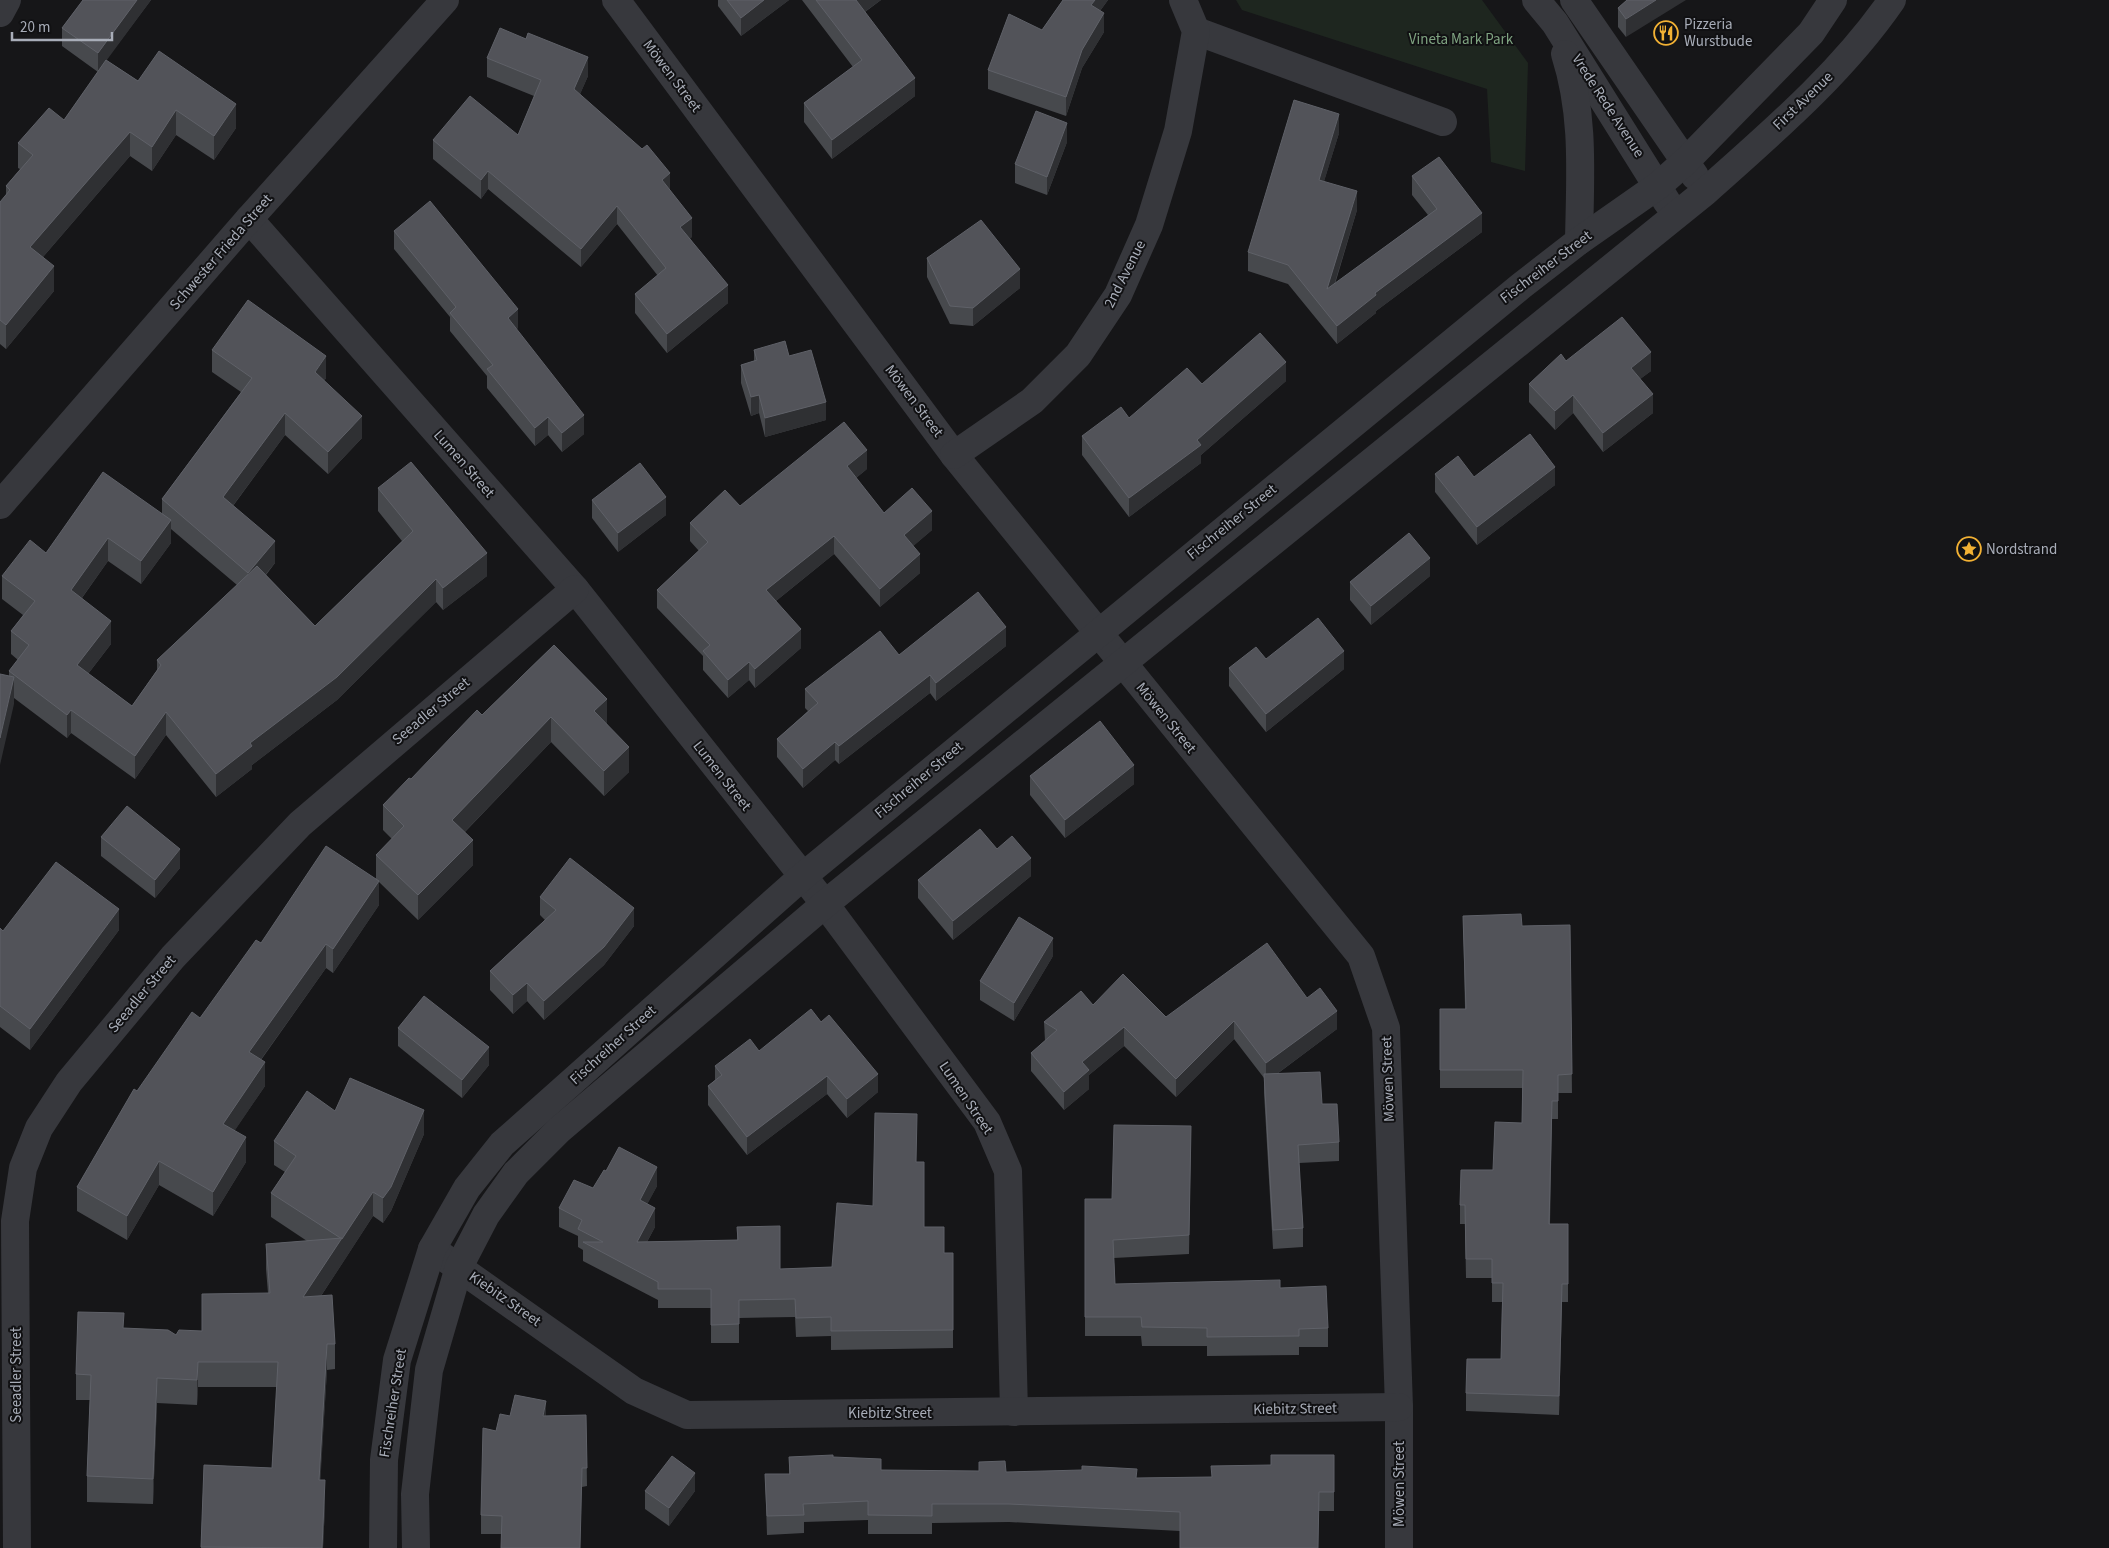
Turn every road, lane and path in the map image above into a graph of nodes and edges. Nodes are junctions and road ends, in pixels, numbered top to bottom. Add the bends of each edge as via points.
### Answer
1 (7, 0) edge
2 (445, 0) edge
3 (616, 0) edge
4 (1183, 0) edge
5 (1536, 0) edge
6 (1574, 0) edge
7 (1833, 0) edge
8 (1892, 0) edge
9 (0, 13) edge
10 (1555, 23) junction
11 (1196, 31) junction
12 (1443, 122) dead end
13 (1686, 161) junction
14 (1659, 186) junction
15 (1705, 192) junction
16 (1675, 216) junction
17 (249, 219) junction
18 (1580, 241) junction
19 (954, 455) junction
20 (0, 505) edge
21 (575, 589) junction
22 (1097, 633) junction
23 (1121, 663) junction
24 (802, 877) junction
25 (825, 904) junction
26 (432, 1249) junction
27 (459, 1267) junction
28 (8, 1302) edge
29 (1399, 1407) junction
30 (1014, 1412) junction
31 (17, 1548) edge
32 (382, 1548) edge
33 (416, 1548) edge
34 (1399, 1548) edge

1 - 9 street
2 - 17 street, Schwester Frieda Street
3 - 19 street, Möwen Street
4 - 11 street
5 - 10 street, Vrede Rede Avenue
6 - 13 street, Vrede Rede Avenue
7 - 13 street via 1811,33
8 - 15 street, First Avenue via 1836,70
10 - 14 street, Vrede Rede Avenue
10 - 18 street via 1573,79 1579,112 1582,147
11 - 12 street
11 - 19 street, 2nd Avenue via 1178,131 1149,225 1118,295 1078,355 1032,401
13 - 14 street, Fischreiher Street
13 - 15 street, Vrede Rede Avenue
14 - 16 street, Vrede Rede Avenue
14 - 18 street, Fischreiher Street
15 - 16 street, Fischreiher Street
16 - 23 street, Fischreiher Street
17 - 20 street, Schwester Frieda Street
17 - 21 street, Lumen Street
18 - 22 street, Fischreiher Street via 1513,292
19 - 22 street, Möwen Street
21 - 24 street, Lumen Street
21 - 28 street, Seeadler Street via 300,824 173,957 69,1082 39,1128 23,1168
22 - 23 street, Möwen Street
22 - 24 street, Fischreiher Street
23 - 25 street, Fischreiher Street
23 - 29 street, Möwen Street via 1361,956 1375,991 1386,1028
24 - 25 street, Lumen Street
24 - 26 street, Fischreiher Street via 502,1144 467,1188
25 - 27 street, Fischreiher Street via 559,1130 516,1173 486,1215
25 - 30 street, Lumen Street via 986,1122 1008,1171
26 - 27 street, Kiebitz Street
26 - 32 street, Fischreiher Street via 397,1360 384,1460
27 - 30 street, Kiebitz Street via 634,1391 686,1415
27 - 33 street, Fischreiher Street via 429,1370 415,1494
28 - 31 street, Seeadler Street
29 - 30 street, Kiebitz Street
29 - 34 street, Möwen Street

